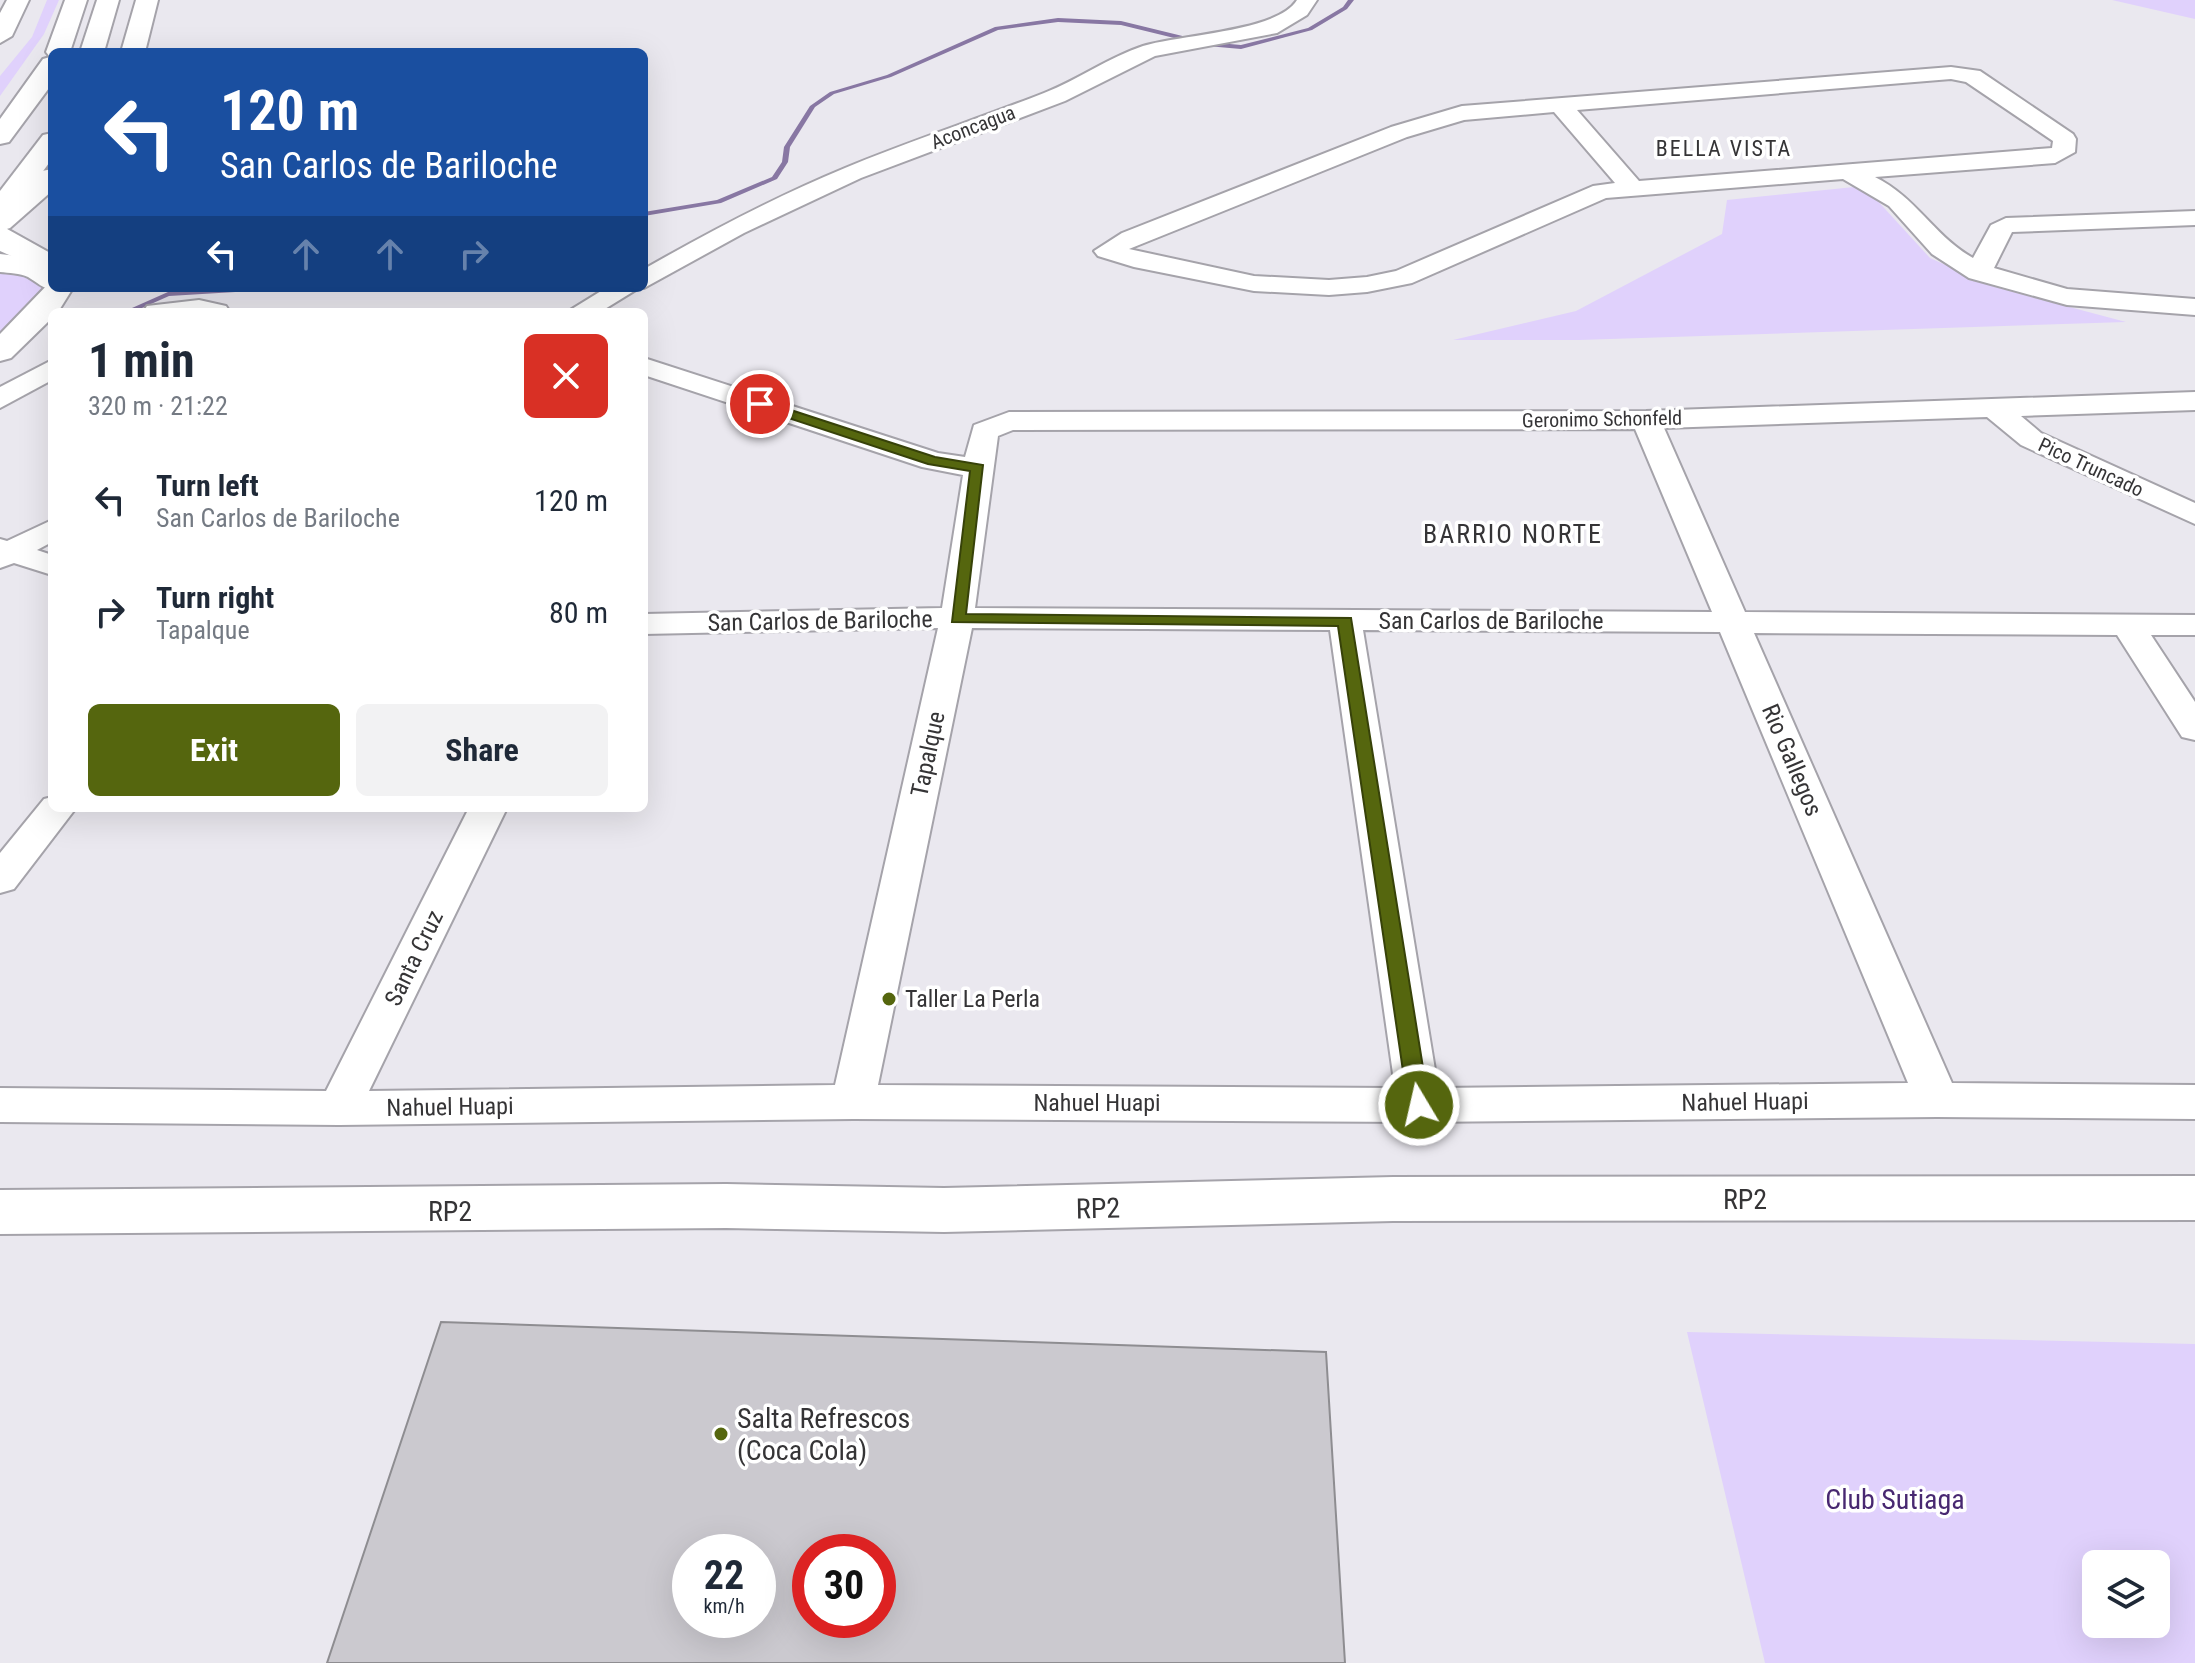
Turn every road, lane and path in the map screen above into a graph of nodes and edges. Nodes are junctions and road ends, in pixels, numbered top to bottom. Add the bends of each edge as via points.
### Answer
1 (18, 0) edge
2 (76, 0) edge
3 (147, 0) edge
4 (1307, 0) edge
5 (107, 5) edge
6 (3, 26) edge
7 (59, 48) edge
8 (93, 48) edge
9 (111, 48) edge
10 (134, 48) edge
11 (48, 70) edge
12 (1561, 106) junction
13 (48, 118) edge
14 (0, 136) edge
15 (48, 146) edge
16 (0, 172) edge
17 (1851, 174) junction
18 (48, 180) edge
19 (1631, 186) junction
20 (0, 210) edge
21 (2195, 218) edge
22 (0, 222) edge
23 (0, 234) edge
24 (0, 263) edge
25 (48, 263) edge
26 (1978, 273) junction
27 (48, 278) edge
28 (648, 278) edge
29 (56, 292) edge
30 (618, 292) edge
31 (2195, 307) edge
32 (588, 308) edge
33 (2, 354) edge
34 (648, 367) edge
35 (44, 373) edge
36 (0, 399) edge
37 (2195, 401) edge
38 (1994, 408) junction
39 (1646, 420) junction
40 (1009, 421) joint
41 (978, 468) junction
42 (2195, 515) edge
43 (48, 531) edge
44 (3, 553) edge
45 (48, 564) edge
46 (957, 618) junction
47 (1345, 621) junction
48 (1733, 621) junction
49 (2126, 623) junction
50 (648, 624) edge
51 (2195, 625) edge
52 (2195, 729) edge
53 (54, 812) edge
54 (486, 812) edge
55 (0, 880) edge
56 (1937, 1100) junction
57 (853, 1102) junction
58 (2195, 1102) edge
59 (0, 1105) edge
60 (1419, 1105) junction
61 (339, 1108) junction
62 (2195, 1198) edge
63 (0, 1212) edge

1 - 6 main road
2 - 7 main road
3 - 10 main road
4 - 28 street, Aconcagua via 1300,11 1270,29 1209,37 1126,59 1057,96 853,173 735,228
5 - 8 main road
5 - 9 main road
11 - 14 main road
12 - 17 street via 1951,73 1972,76 2065,139 2063,152 2055,156
12 - 19 street
12 - 19 street via 1443,118 1107,251 1276,286 1369,286 1403,278 1585,195
13 - 16 main road
15 - 20 main road
17 - 19 street
17 - 26 street via 1899,201 1928,237
18 - 22 main road
21 - 26 street via 2006,225
23 - 25 main road via 10,245
24 - 27 main road via 34,267
26 - 31 street via 2110,303
29 - 33 main road
30 - 32 street
33 - 35 street
34 - 41 street via 933,461
35 - 36 street
37 - 38 street, Geronimo Schonfeld
38 - 39 street, Geronimo Schonfeld
38 - 42 street, Pico Truncado via 2031,439
39 - 40 street, Geronimo Schonfeld
39 - 48 street, Rio Gallegos
40 - 41 street, Tapalque via 984,431
41 - 46 street, Tapalque
43 - 44 street
44 - 45 street
46 - 47 street, San Carlos de Bariloche
46 - 50 street, San Carlos de Bariloche
46 - 57 street, Tapalque
47 - 48 street, San Carlos de Bariloche
47 - 60 street
48 - 49 street, San Carlos de Bariloche
48 - 56 street, Rio Gallegos
49 - 51 street, San Carlos de Bariloche
49 - 52 street
53 - 55 street
54 - 61 street, Santa Cruz
56 - 58 street, Nahuel Huapi
56 - 60 street, Nahuel Huapi
57 - 60 street, Nahuel Huapi
57 - 61 street, Nahuel Huapi
59 - 61 street, Nahuel Huapi
62 - 63 main road, RP2 / RP2 via 1393,1199 944,1210 726,1206

